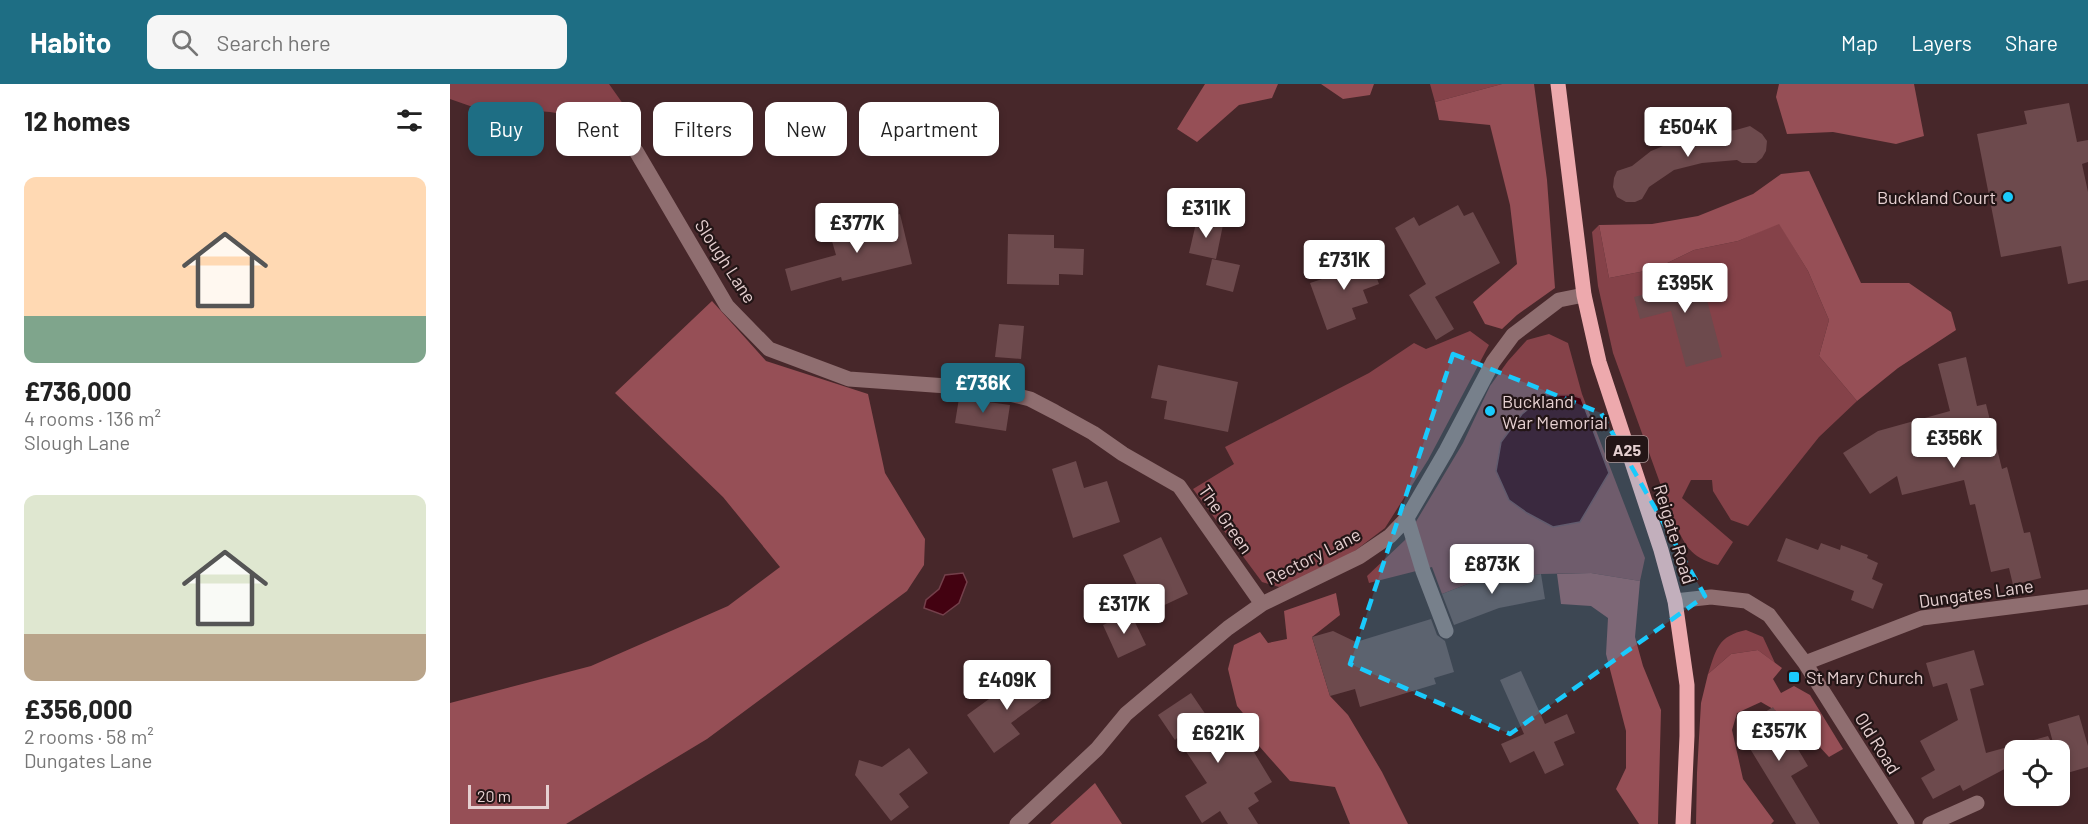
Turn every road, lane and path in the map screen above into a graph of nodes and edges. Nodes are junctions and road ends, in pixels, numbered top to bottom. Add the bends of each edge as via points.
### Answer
1 (1558, 84) edge
2 (640, 156) edge
3 (1584, 295) junction
4 (1179, 486) joint
5 (1407, 518) junction
6 (2088, 597) edge
7 (1675, 601) junction
8 (1262, 604) junction
9 (1446, 631) dead end
10 (1805, 663) junction
11 (1977, 803) dead end
12 (1017, 824) edge
13 (1683, 824) edge
14 (1907, 824) edge
15 (1929, 824) edge

1 - 3 main road, Reigate Road / A25
2 - 4 street, Slough Lane via 727,306 769,349 849,379 989,389 1030,399
3 - 5 street, Rectory Lane via 1559,300 1513,335 1492,362
3 - 7 main road, Reigate Road / A25 via 1599,362
4 - 8 street, The Green
5 - 8 street, Rectory Lane via 1390,536 1359,557
5 - 9 street
6 - 10 street, Dungates Lane via 1922,618
7 - 10 street, Old Road via 1711,597 1746,601 1769,615
7 - 13 main road, Reigate Road / A25 via 1688,685
8 - 12 street, Rectory Lane via 1126,714 1097,749
10 - 14 street, Old Road
11 - 15 street

